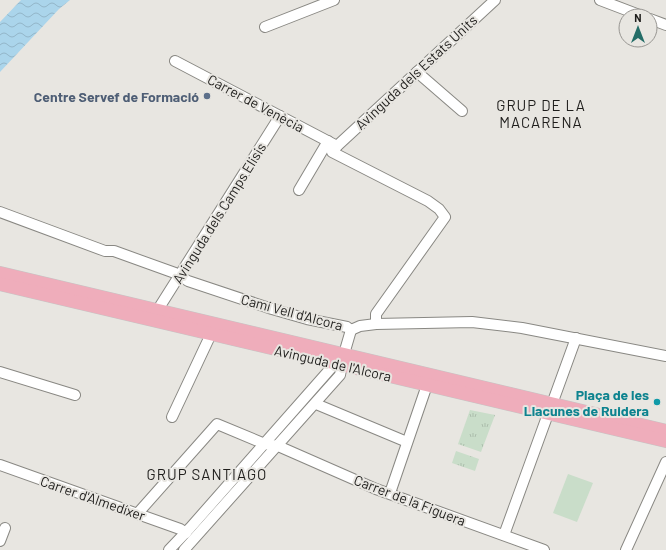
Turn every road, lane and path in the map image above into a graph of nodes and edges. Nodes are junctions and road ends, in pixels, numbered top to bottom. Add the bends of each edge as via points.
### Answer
1 (334, 0) edge
2 (495, 0) edge
3 (600, 0) edge
4 (621, 8) edge
5 (265, 27) dead end
6 (175, 61) dead end
7 (417, 72) junction
8 (462, 111) dead end
9 (280, 116) junction
10 (333, 144) junction
11 (299, 190) dead end
12 (0, 212) edge
13 (0, 273) edge
14 (179, 276) junction
15 (0, 284) edge
16 (157, 311) junction
17 (376, 324) junction
18 (352, 330) junction
19 (211, 334) junction
20 (576, 338) junction
21 (666, 356) edge
22 (340, 361) junction
23 (0, 372) edge
24 (427, 385) junction
25 (75, 395) dead end
26 (316, 404) junction
27 (550, 409) junction
28 (172, 418) dead end
29 (666, 431) edge
30 (666, 441) edge
31 (407, 442) junction
32 (265, 444) junction
33 (278, 446) junction
34 (666, 462) edge
35 (0, 465) edge
36 (390, 493) junction
37 (138, 513) junction
38 (5, 528) dead end
39 (186, 533) junction
40 (504, 535) junction
41 (0, 541) edge
42 (169, 550) edge
43 (184, 550) edge
44 (544, 550) edge
45 (626, 550) edge

1 - 5 street
2 - 7 street, Avinguda dels Estats Units
3 - 4 street
6 - 9 street, Carrer de Venècia
7 - 8 street
7 - 10 street, Avinguda dels Estats Units
9 - 10 street, Carrer de Venècia
9 - 14 street, Avinguda dels Camps Elisis
10 - 11 street, Avinguda dels Estats Units
10 - 17 street via 332,152 428,201 445,217 376,314
12 - 14 street, Camí Vell d'Alcora
13 - 16 main road, Avinguda de l'Alcora
14 - 16 street, Avinguda dels Camps Elisis
14 - 18 street, Camí Vell d'Alcora via 272,309
15 - 19 main road, Avinguda de l'Alcora
16 - 22 main road, Avinguda de l'Alcora
17 - 18 street, Camí Vell d'Alcora
17 - 20 street, Camí Vell d'Alcora via 472,322
18 - 22 street
19 - 22 main road, Avinguda de l'Alcora
19 - 28 street
20 - 21 street, Camí Vell d'Alcora
20 - 27 street
22 - 24 main road, Avinguda de l'Alcora
22 - 26 street via 340,375
22 - 27 main road, Avinguda de l'Alcora
22 - 32 street
23 - 25 street
24 - 27 main road, Avinguda de l'Alcora
24 - 31 street
26 - 31 street
26 - 33 street
27 - 29 main road, Avinguda de l'Alcora
27 - 30 main road, Avinguda de l'Alcora
27 - 40 street
31 - 36 street
32 - 33 street, Carrer de la Figuera
32 - 37 street, Carrer de la Figuera via 217,424
32 - 39 street
33 - 36 street, Carrer de la Figuera
33 - 43 street
34 - 45 street
35 - 37 street, Carrer d'Almedíxer
36 - 40 street, Carrer de la Figuera
37 - 39 street, Carrer d'Almedíxer
38 - 41 street
39 - 42 street
40 - 44 street, Carrer de la Figuera

